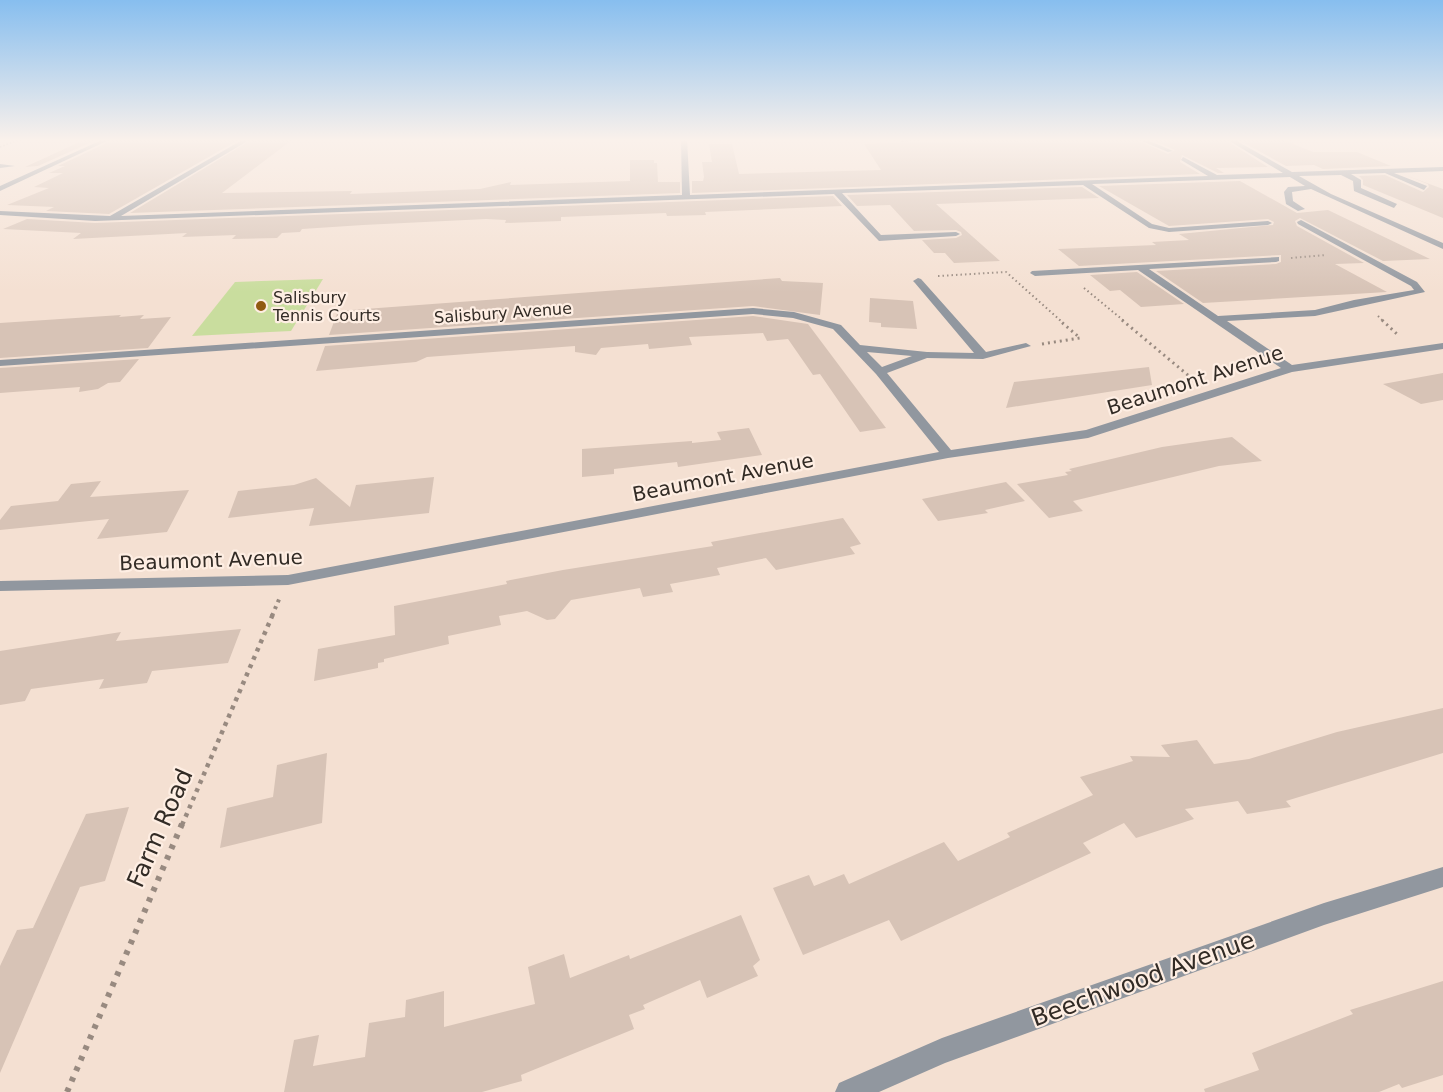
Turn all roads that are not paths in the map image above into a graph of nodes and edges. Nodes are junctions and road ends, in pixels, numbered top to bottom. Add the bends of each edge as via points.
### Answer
1 (160, 190) edge
2 (686, 190) edge
3 (865, 190) edge
4 (1096, 190) edge
5 (1290, 190) edge
6 (1319, 190) edge
7 (1359, 190) edge
8 (836, 191) junction
9 (686, 197) junction
10 (1394, 206) dead end
11 (1301, 209) dead end
12 (0, 213) edge
13 (110, 219) junction
14 (1301, 222) dead end
15 (1268, 224) dead end
16 (956, 234) dead end
17 (879, 238) junction
18 (1355, 238) dead end
19 (1336, 239) junction
20 (866, 240) dead end
21 (1443, 246) edge
22 (1276, 259) road end
23 (1140, 267) junction
24 (1035, 273) dead end
25 (918, 281) road end
26 (1214, 319) junction
27 (1026, 346) road end
28 (1443, 346) edge
29 (859, 348) junction
30 (927, 355) junction
31 (983, 356) junction
32 (0, 363) edge
33 (1290, 369) junction
34 (880, 372) junction
35 (948, 454) junction
36 (0, 586) edge
37 (1443, 877) edge
38 (848, 1092) edge

1 - 13 street
2 - 9 street
3 - 8 street
4 - 15 street via 1149,226 1169,230
5 - 11 street via 1289,201
6 - 21 street
7 - 10 street
8 - 9 street
8 - 17 street
9 - 13 street
12 - 13 street
14 - 19 street
16 - 17 street
17 - 20 street
18 - 19 street
19 - 26 street via 1414,284 1420,292 1315,314
22 - 23 street
23 - 24 street
23 - 26 street
25 - 31 street
26 - 33 street
27 - 31 street
28 - 33 street, Beaumont Avenue
29 - 30 street
29 - 32 street, Salisbury Avenue via 837,327 794,315 753,311
29 - 34 street, Salisbury Avenue
30 - 31 street
30 - 34 street
33 - 35 street, Beaumont Avenue via 1089,434
34 - 35 street, Salisbury Avenue
35 - 36 street, Beaumont Avenue via 288,580
37 - 38 street, Beechwood Avenue via 1324,914 942,1051

